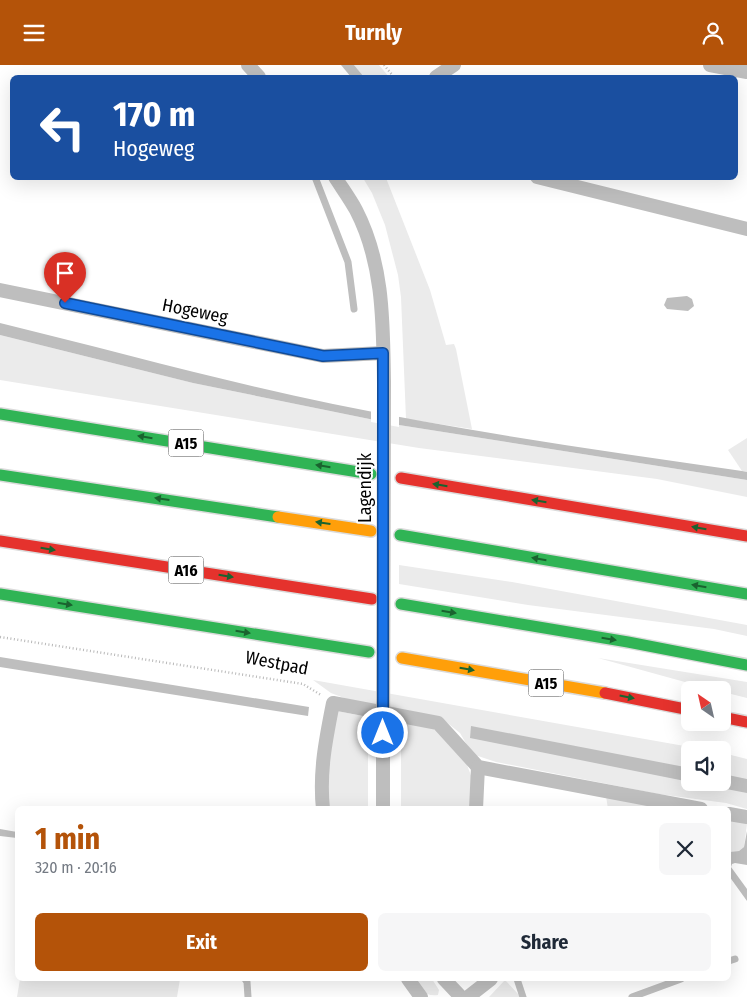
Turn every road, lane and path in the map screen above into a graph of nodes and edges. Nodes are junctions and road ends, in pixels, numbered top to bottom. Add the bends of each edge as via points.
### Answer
1 (248, 65) edge
2 (384, 65) edge
3 (454, 65) edge
4 (710, 65) edge
5 (747, 72) edge
6 (257, 75) edge
7 (392, 75) edge
8 (439, 75) edge
9 (316, 180) edge
10 (337, 180) edge
11 (549, 180) edge
12 (747, 229) edge
13 (0, 290) edge
14 (354, 309) dead end
15 (383, 353) junction
16 (0, 413) edge
17 (371, 474) dead end
18 (0, 475) edge
19 (401, 478) dead end
20 (371, 531) dead end
21 (400, 535) dead end
22 (747, 536) edge
23 (0, 541) edge
24 (0, 594) edge
25 (747, 594) edge
26 (372, 599) dead end
27 (401, 604) dead end
28 (0, 637) edge
29 (369, 652) dead end
30 (402, 658) dead end
31 (747, 665) edge
32 (333, 703) junction
33 (681, 708) edge
34 (731, 719) edge
35 (747, 722) edge
36 (478, 767) junction
37 (323, 806) edge
38 (383, 806) edge
39 (476, 806) edge
40 (685, 806) edge
41 (731, 814) edge
42 (747, 817) edge
43 (246, 981) edge
44 (409, 981) edge
45 (446, 981) edge
46 (488, 981) edge
47 (518, 981) edge
48 (675, 981) edge
49 (248, 997) edge
50 (421, 997) edge
51 (461, 997) edge
52 (468, 997) edge
53 (523, 997) edge
54 (632, 997) edge

1 - 6 street
2 - 7 path
3 - 8 street
4 - 5 street
9 - 14 lane via 348,262
10 - 15 street, Lagendijk via 356,209 377,272 383,317
11 - 12 street
13 - 15 street, Hogeweg via 323,356
15 - 38 street, Lagendijk, bridge
17 -> 16 highway, A15
20 -> 18 highway
22 -> 19 highway
25 -> 21 highway
23 -> 26 highway, A16
24 -> 29 highway
27 -> 31 highway
28 - 32 path, Westpad via 303,685
30 -> 33 highway, A15
32 - 36 street via 438,723
32 - 37 street via 323,755
34 - 35 highway
36 - 39 street
36 - 40 street
41 - 42 street
43 - 49 lane
44 - 50 street
45 - 51 street
46 - 52 street
47 - 53 lane
48 - 54 lane

